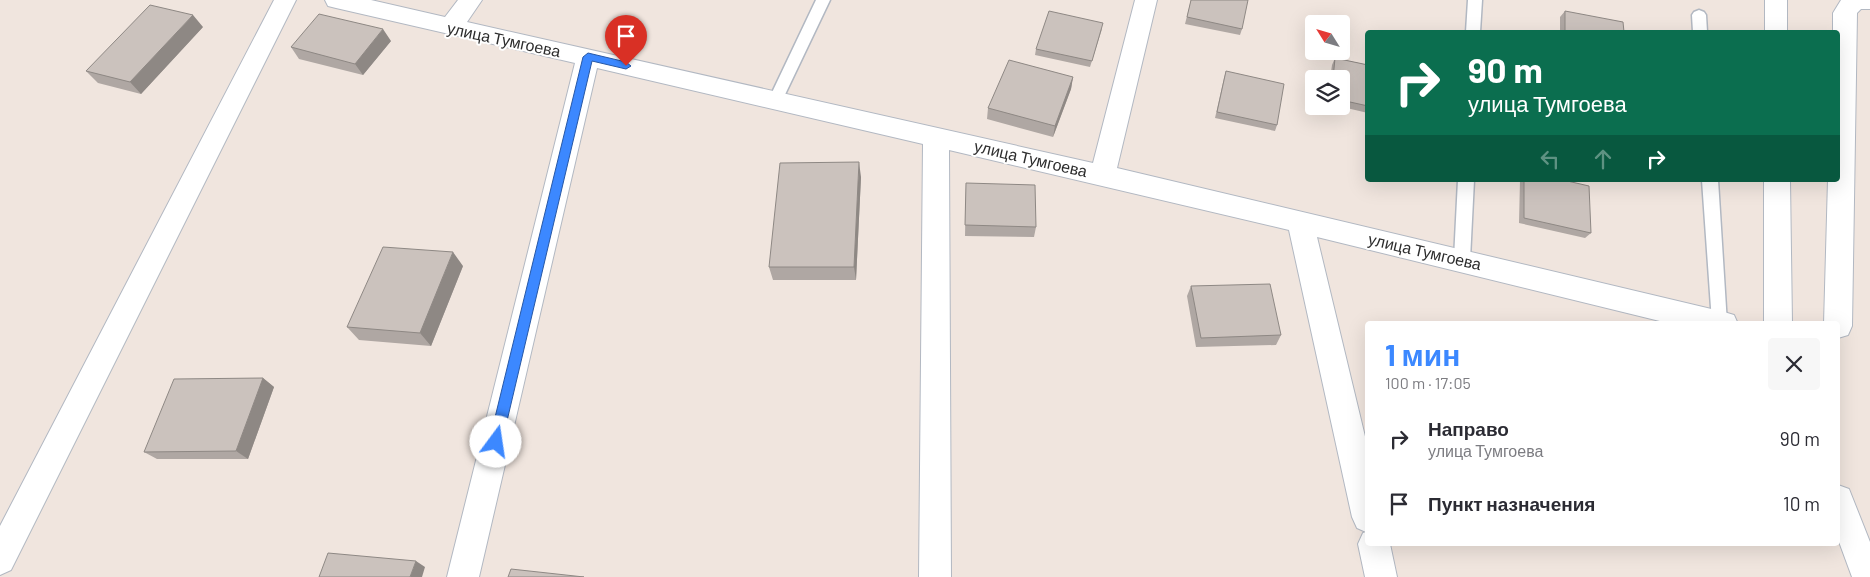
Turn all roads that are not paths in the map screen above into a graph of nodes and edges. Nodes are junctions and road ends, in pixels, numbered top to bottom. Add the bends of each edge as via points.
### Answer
1 (284, 0) edge
2 (336, 0) edge
3 (471, 0) edge
4 (823, 0) edge
5 (1146, 0) edge
6 (1474, 0) edge
7 (1776, 0) edge
8 (1870, 1) edge
9 (1699, 15) dead end
10 (450, 28) junction
11 (1473, 30) edge
12 (1700, 30) edge
13 (1776, 30) edge
14 (588, 57) junction
15 (774, 102) junction
16 (936, 137) junction
17 (1103, 175) junction
18 (1466, 182) edge
19 (1710, 182) edge
20 (1777, 182) edge
21 (1300, 221) junction
22 (1462, 259) junction
23 (1714, 321) edge
24 (1722, 321) edge
25 (1778, 321) edge
26 (1838, 321) edge
27 (1365, 504) edge
28 (1840, 505) edge
29 (1374, 546) edge
30 (0, 559) edge
31 (463, 577) edge
32 (935, 577) edge
33 (1381, 577) edge
34 (1868, 577) edge

1 - 30 street
2 - 10 street, улица Тумгоева
3 - 10 street
4 - 15 lane
5 - 17 street
6 - 11 lane
7 - 13 street
8 - 26 street via 1854,2 1845,13
9 - 12 lane
10 - 14 street, улица Тумгоева
14 - 15 street, улица Тумгоева
14 - 31 street
15 - 16 street, улица Тумгоева
16 - 17 street, улица Тумгоева
16 - 32 street
17 - 21 street, улица Тумгоева
18 - 22 lane
19 - 24 lane
20 - 25 street
21 - 22 street, улица Тумгоева
21 - 27 street
22 - 23 street, улица Тумгоева
28 - 34 street
29 - 33 street

